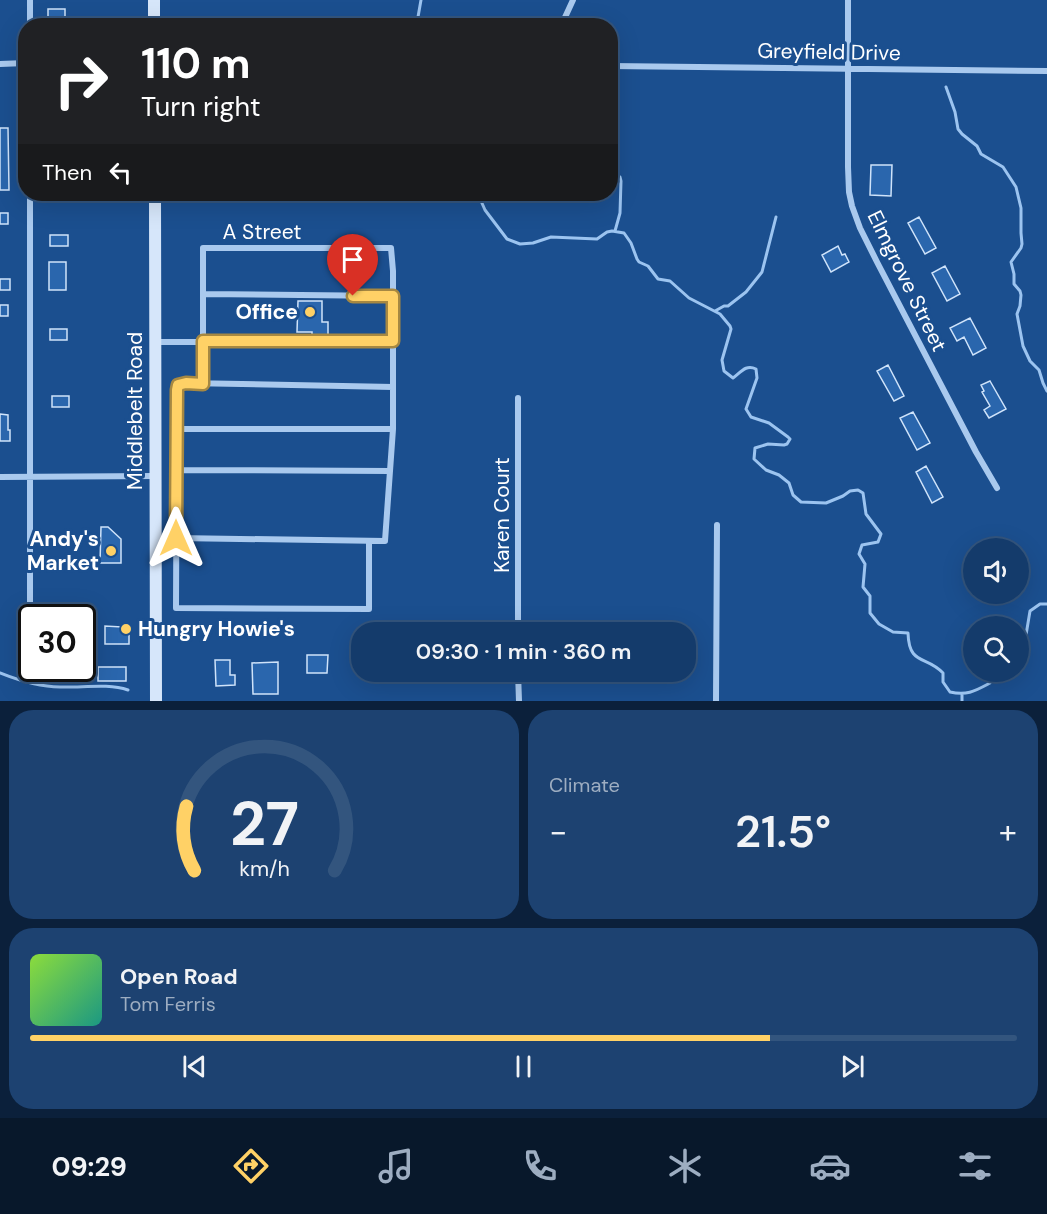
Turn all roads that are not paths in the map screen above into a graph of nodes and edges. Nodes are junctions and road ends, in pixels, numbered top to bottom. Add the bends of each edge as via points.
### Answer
1 (30, 0) edge
2 (154, 0) edge
3 (573, 0) edge
4 (848, 0) edge
5 (30, 18) edge
6 (154, 18) edge
7 (565, 18) edge
8 (18, 63) edge
9 (0, 64) edge
10 (618, 66) edge
11 (848, 70) junction
12 (1047, 71) edge
13 (30, 201) edge
14 (155, 201) edge
15 (203, 294) junction
16 (393, 296) junction
17 (203, 341) junction
18 (393, 341) junction
19 (154, 342) junction
20 (203, 384) junction
21 (393, 387) junction
22 (518, 398) dead end
23 (176, 429) junction
24 (393, 429) junction
25 (176, 470) junction
26 (390, 471) junction
27 (30, 476) junction
28 (155, 476) junction
29 (0, 477) edge
30 (997, 488) dead end
31 (717, 525) dead end
32 (176, 538) junction
33 (369, 541) junction
34 (30, 604) edge
35 (518, 622) edge
36 (519, 682) edge
37 (156, 701) edge
38 (519, 701) edge
39 (716, 701) edge

1 - 5 street
2 - 6 street
3 - 7 street
4 - 11 street, Elmgrove Street
8 - 9 street
10 - 11 street, Greyfield Drive
11 - 12 street, Greyfield Drive
11 - 30 street, Elmgrove Street via 852,206 877,262
13 - 27 street
14 - 19 street, Middlebelt Road
15 - 16 street
15 - 16 street, A Street via 203,248 391,248
15 - 17 street, A Street
16 - 18 street
17 - 18 street
17 - 19 street
17 - 20 street, A Street
18 - 21 street
19 - 28 street, Middlebelt Road
20 - 21 street
20 - 23 street via 178,385
21 - 24 street
22 - 35 street, Karen Court
23 - 24 street
23 - 25 street
24 - 26 street
25 - 26 street
25 - 32 street
26 - 33 street via 385,541
27 - 28 street
27 - 29 street
27 - 34 street
28 - 37 street, Middlebelt Road
31 - 39 street
32 - 33 street
32 - 33 street via 176,608 369,609
36 - 38 street

